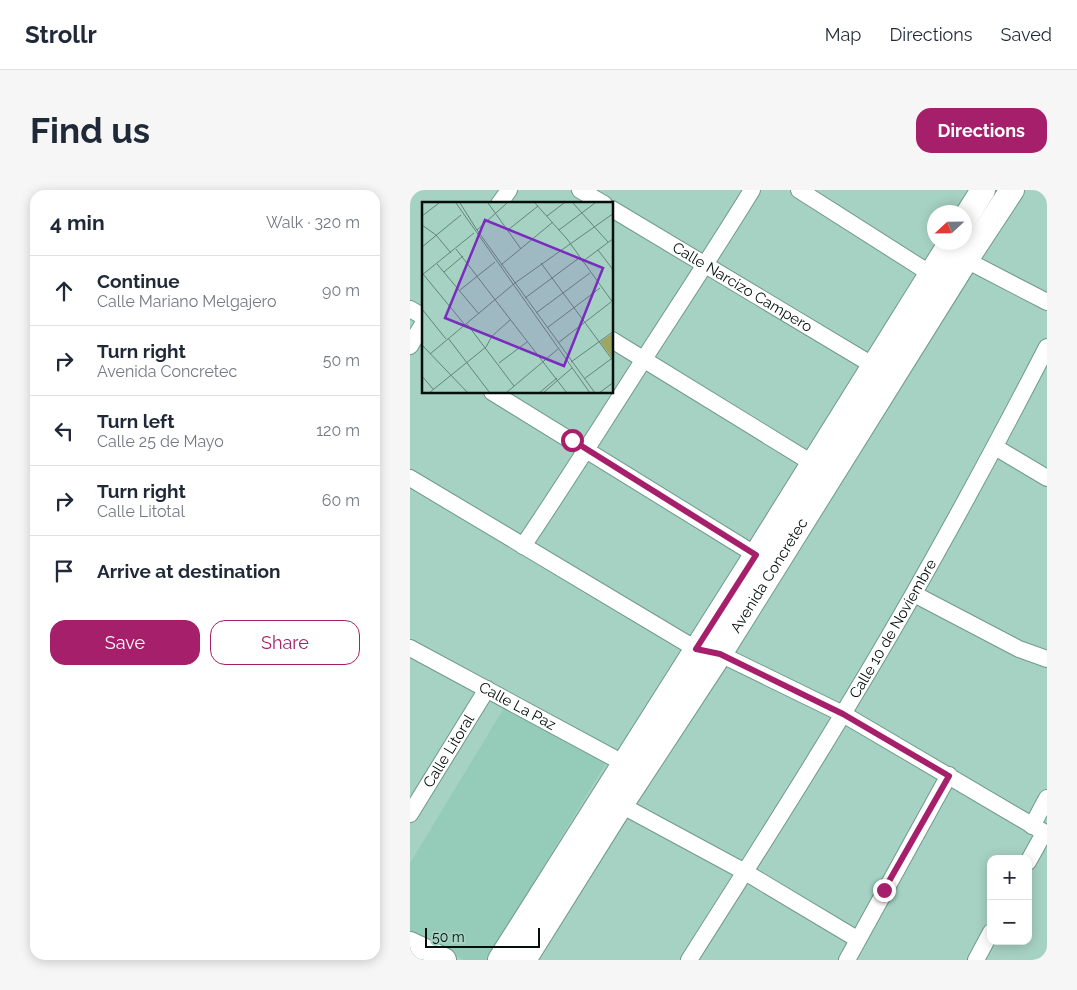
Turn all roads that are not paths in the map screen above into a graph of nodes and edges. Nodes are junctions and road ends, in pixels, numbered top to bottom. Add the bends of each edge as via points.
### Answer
1 (508, 190) edge
2 (580, 190) edge
3 (752, 190) edge
4 (798, 190) edge
5 (983, 190) edge
6 (1012, 190) edge
7 (500, 202) edge
8 (601, 202) edge
9 (972, 207) edge
10 (614, 210) edge
11 (946, 250) edge
12 (966, 260) junction
13 (706, 264) junction
14 (931, 274) junction
15 (1047, 302) edge
16 (410, 309) edge
17 (422, 316) edge
18 (422, 328) edge
19 (614, 341) edge
20 (415, 347) edge
21 (1047, 347) edge
22 (644, 359) junction
23 (874, 366) junction
24 (495, 394) edge
25 (995, 447) junction
26 (587, 450) junction
27 (812, 463) junction
28 (410, 478) edge
29 (1047, 478) edge
30 (522, 546) junction
31 (756, 555) junction
32 (914, 594) junction
33 (410, 648) edge
34 (696, 649) junction
35 (720, 654) junction
36 (1047, 659) edge
37 (488, 690) junction
38 (843, 714) junction
39 (625, 764) junction
40 (949, 776) junction
41 (1047, 798) edge
42 (621, 805) junction
43 (412, 807) edge
44 (1041, 831) edge
45 (1031, 855) edge
46 (745, 872) junction
47 (987, 939) edge
48 (857, 940) junction
49 (410, 944) edge
50 (444, 960) edge
51 (500, 960) edge
52 (524, 960) edge
53 (690, 960) edge
54 (847, 960) edge
55 (976, 960) edge

1 - 7 street
2 - 8 street
3 - 13 street
4 - 14 street
5 - 9 street
6 - 12 street, Avenida Concretec
10 - 13 street, Calle Narcizo Campero
11 - 14 street, Avenida Concretec
12 - 15 street
12 - 35 street, Avenida Concretec
13 - 22 street
13 - 23 street, Calle Narcizo Campero
14 - 23 street, Avenida Concretec
16 - 17 street
18 - 20 street
19 - 22 street
21 - 25 street, Calle 10 de Noviembre
22 - 26 street
22 - 27 street
23 - 27 street, Avenida Concretec
24 - 26 street
25 - 29 street
25 - 32 street, Calle 10 de Noviembre
26 - 30 street
26 - 31 street
27 - 31 street, Avenida Concretec
28 - 30 street
30 - 34 street
31 - 34 street, Avenida Concretec
32 - 36 street via 1020,649
32 - 38 street, Calle 10 de Noviembre
33 - 37 street, Calle La Paz
34 - 35 street
34 - 39 street, Avenida Concretec
35 - 38 street
35 - 42 street, Avenida Concretec
37 - 39 street, Calle La Paz
37 - 43 street, Calle Litoral
38 - 40 street
38 - 46 street, Calle 10 de Noviembre
39 - 51 street, Avenida Concretec
40 - 44 street
40 - 48 street
41 - 44 street
42 - 46 street
42 - 52 street, Avenida Concretec
44 - 45 street
46 - 48 street
46 - 53 street, Calle 10 de Noviembre
47 - 55 street
48 - 54 street
49 - 50 street

